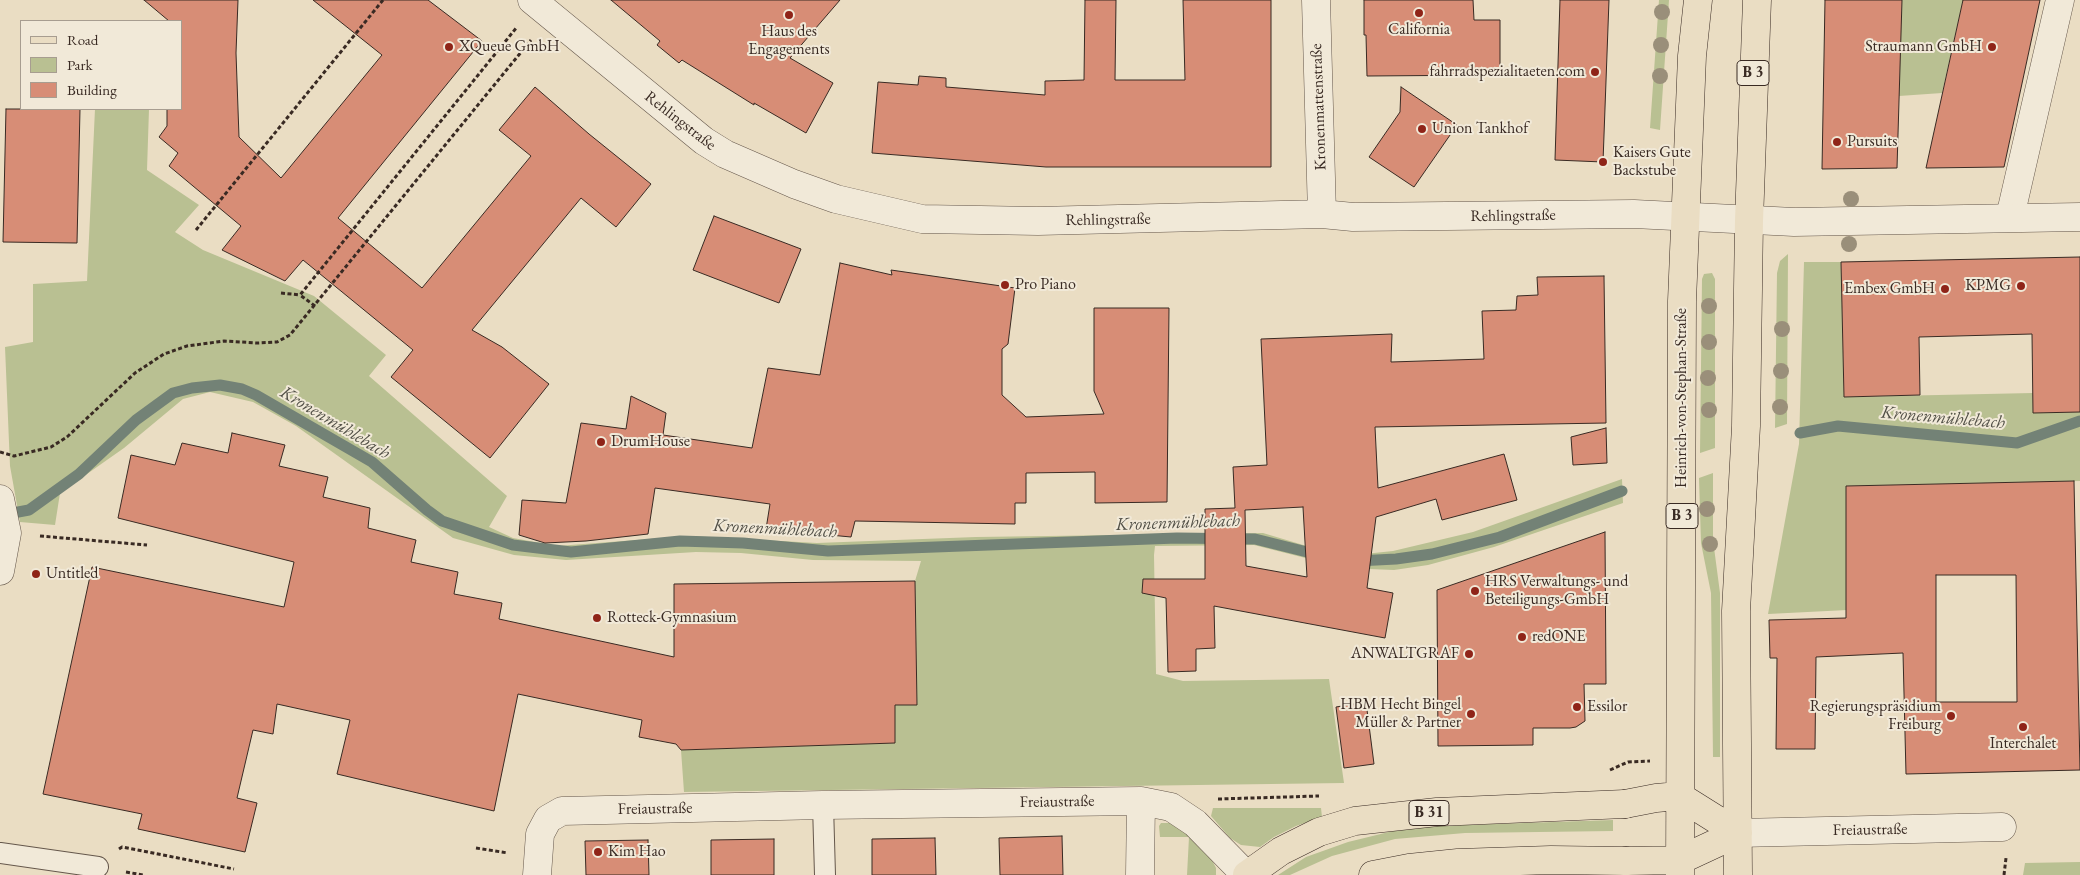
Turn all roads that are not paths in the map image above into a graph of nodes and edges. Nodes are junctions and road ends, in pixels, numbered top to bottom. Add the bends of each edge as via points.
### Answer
1 (1316, 0) edge
2 (1698, 0) edge
3 (1757, 0) edge
4 (2060, 0) edge
5 (540, 7) edge
6 (1322, 214) junction
7 (1686, 216) junction
8 (2010, 217) junction
9 (2080, 217) edge
10 (1749, 221) junction
11 (3, 514) edge
12 (0, 571) edge
13 (1679, 796) junction
14 (1141, 801) junction
15 (823, 805) junction
16 (2002, 827) dead end
17 (1738, 833) junction
18 (0, 852) edge
19 (98, 867) road end
20 (1680, 868) edge
21 (537, 875) edge
22 (825, 875) edge
23 (1140, 875) edge
24 (1247, 875) edge
25 (1373, 875) edge
26 (1738, 875) edge

1 - 6 street, Kronenmattenstraße
2 - 7 main road, Heinrich-von-Stephan-Straße / B 3 via 1692,56
3 - 10 main road, B 3
4 - 8 street
5 - 6 street, Rehlingstraße via 704,141 725,154 836,199 922,219 1038,221
6 - 7 street, Rehlingstraße via 1353,217
7 - 10 street, Rehlingstraße
7 - 13 main road, Heinrich-von-Stephan-Straße / B 3 via 1682,301
8 - 9 street
8 - 10 street
10 - 17 main road, B 3 via 1746,426 1736,611
11 - 12 street
13 - 17 main road
13 - 20 main road, B 3
13 - 24 main road, B 31 via 1624,804 1437,812 1355,821 1318,832 1280,851
14 - 15 street, Freiaustraße
14 - 23 street
14 - 24 street, Freiaustraße via 1171,807 1195,823
15 - 21 street, Freiaustraße via 562,811 548,819 540,834
15 - 22 lane
16 - 17 street, Freiaustraße
17 - 20 main road
17 - 26 main road, B 3
18 - 19 lane
20 - 25 main road via 1626,861 1551,860 1458,863

